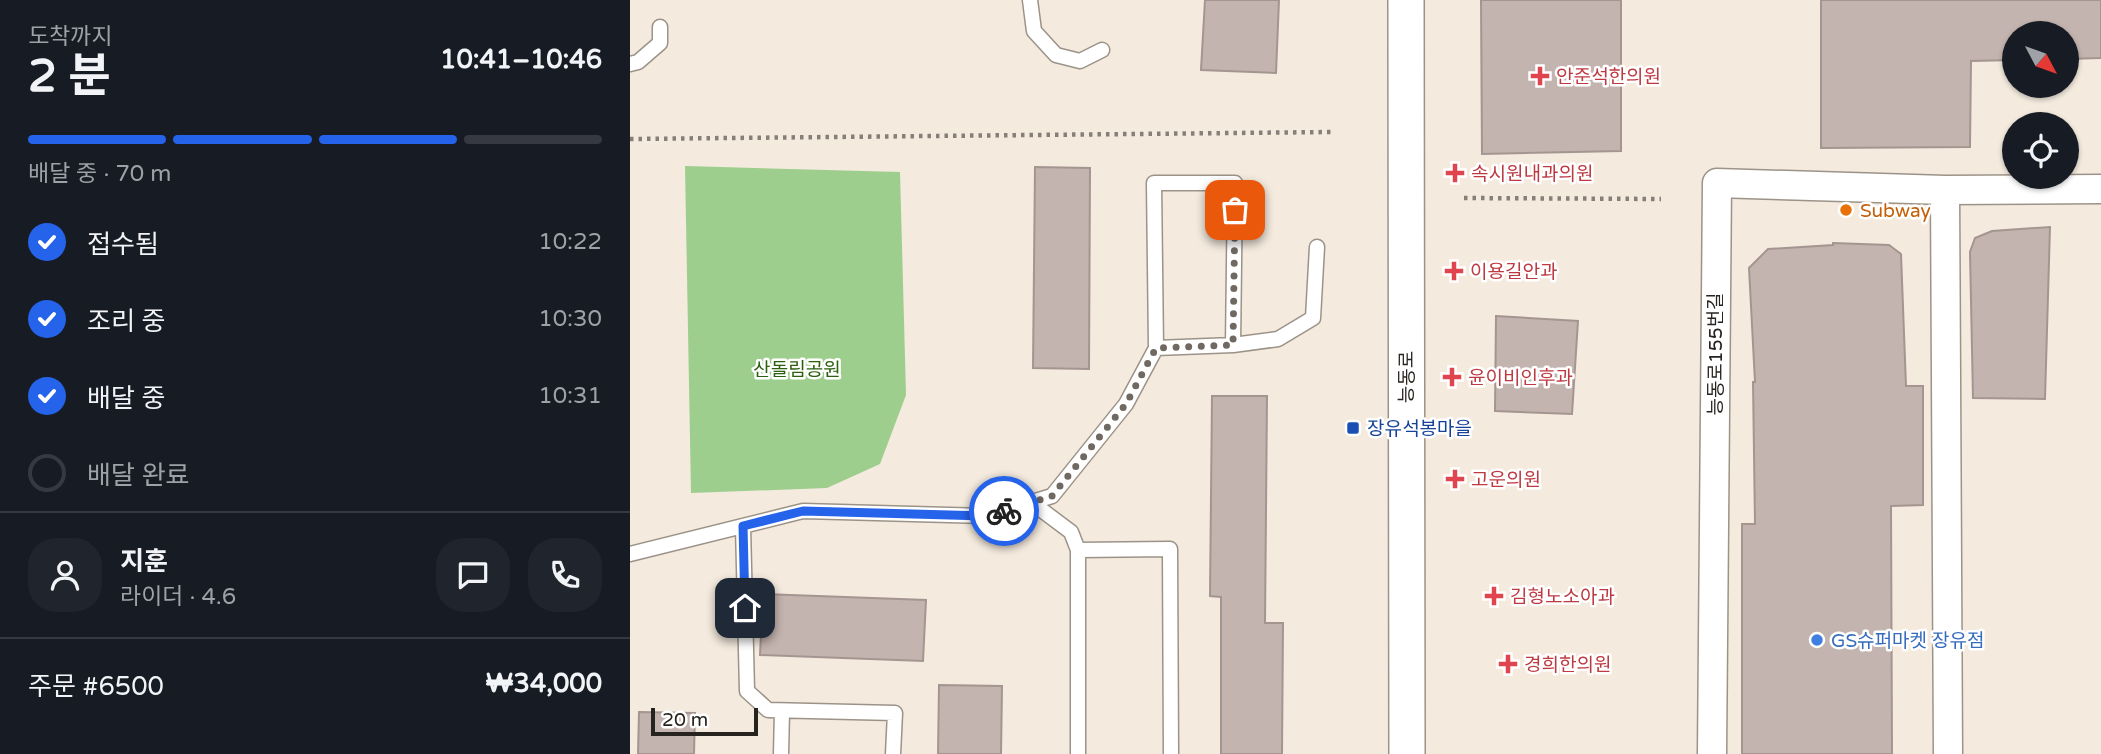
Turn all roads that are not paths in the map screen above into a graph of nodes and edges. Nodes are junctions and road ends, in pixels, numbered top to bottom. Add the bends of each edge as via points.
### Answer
1 (1030, 0) edge
2 (1406, 0) edge
3 (660, 27) dead end
4 (1102, 50) dead end
5 (630, 64) edge
6 (2101, 189) edge
7 (1945, 190) junction
8 (1317, 247) dead end
9 (1233, 345) junction
10 (1156, 348) junction
11 (1031, 502) junction
12 (743, 526) junction
13 (1078, 550) junction
14 (630, 554) edge
15 (782, 711) junction
16 (781, 754) edge
17 (894, 754) edge
18 (1078, 754) edge
19 (1171, 754) edge
20 (1406, 754) edge
21 (1712, 754) edge
22 (1948, 754) edge

1 - 4 lane via 1034,31 1056,55 1080,61
2 - 20 street, 능동로
3 - 5 lane via 660,43
6 - 7 street, 능동로155번길
7 - 21 street, 능동로155번길 via 1717,183
7 - 22 street
8 - 9 lane via 1313,318 1278,339
9 - 10 lane
9 - 10 lane via 1235,183 1154,183
10 - 11 lane via 1126,404 1052,496
11 - 12 lane via 986,516 803,511
11 - 13 lane via 1071,532
12 - 14 lane
12 - 15 lane via 747,691 768,710
13 - 18 lane
13 - 19 lane via 1170,549
15 - 16 lane
15 - 17 lane via 895,713

